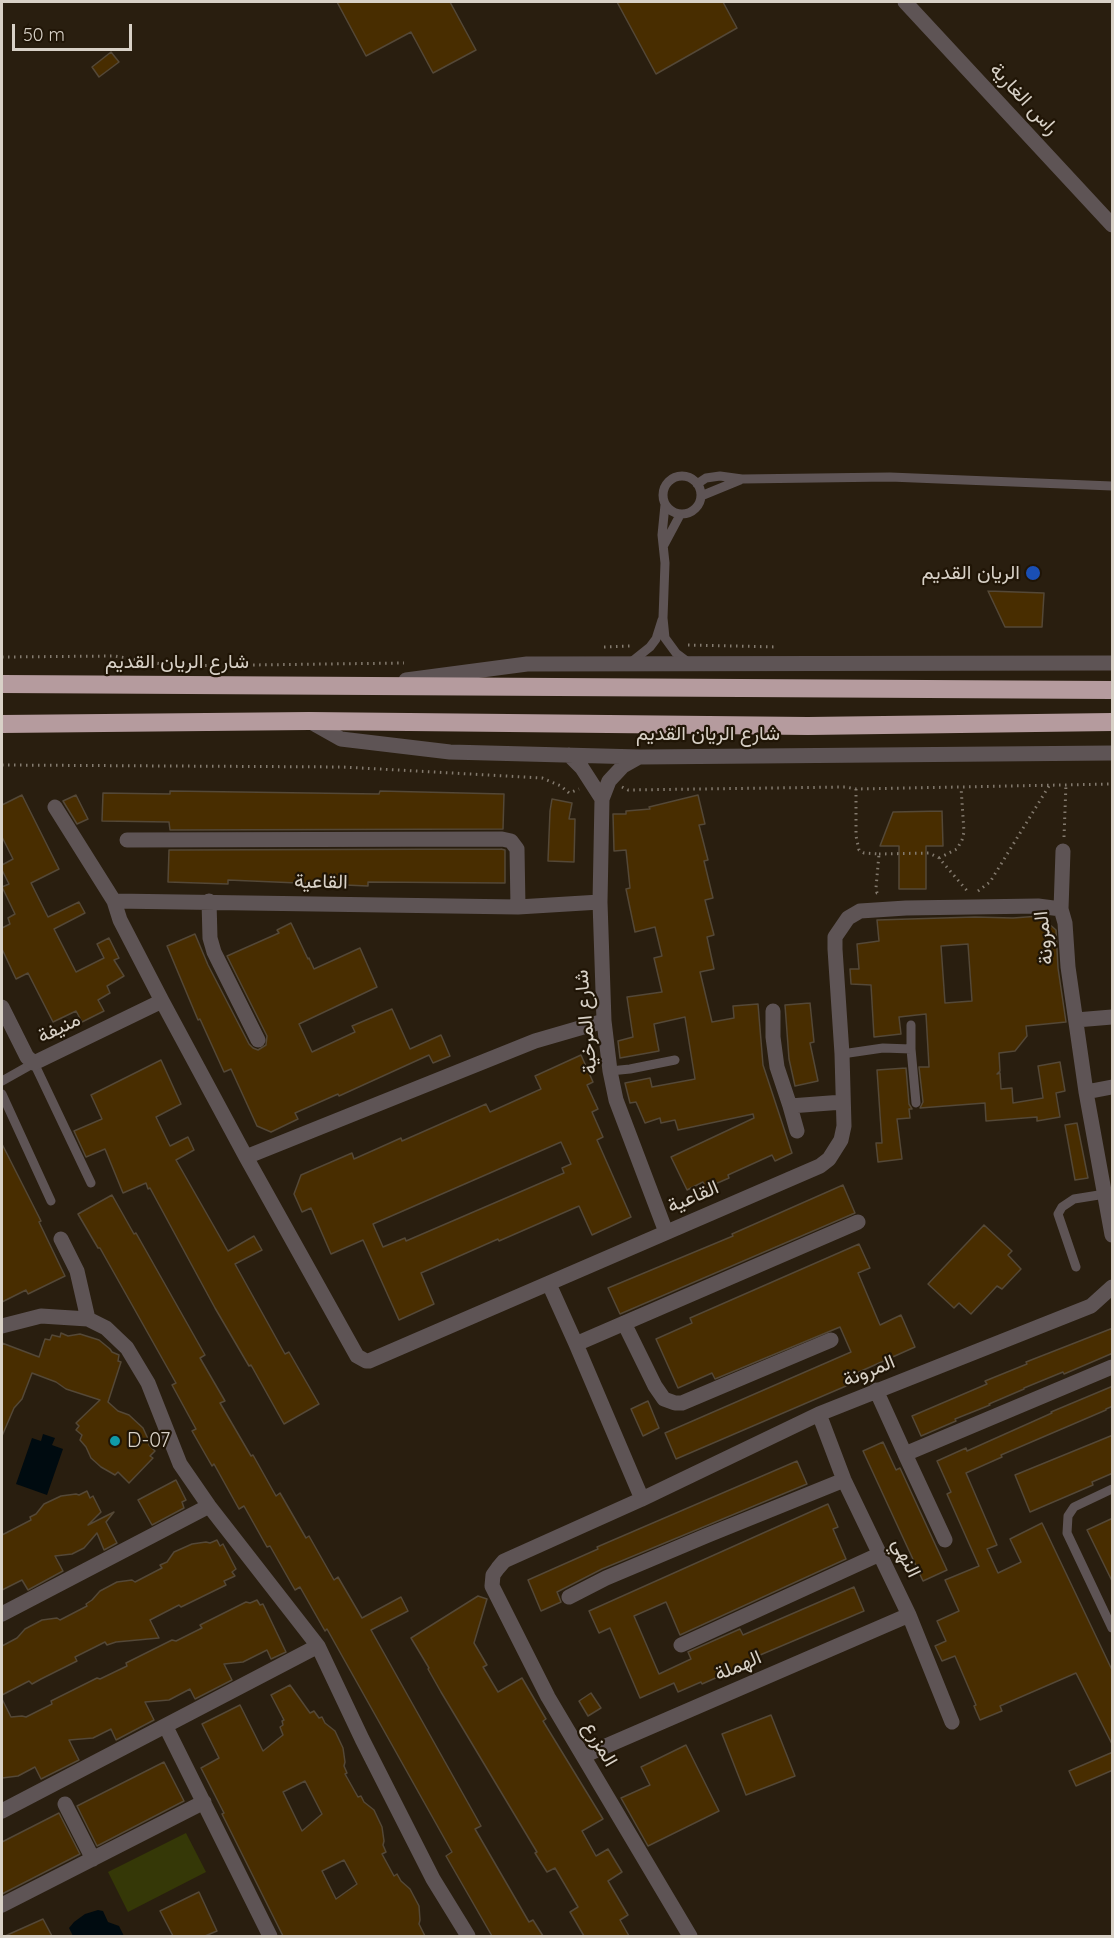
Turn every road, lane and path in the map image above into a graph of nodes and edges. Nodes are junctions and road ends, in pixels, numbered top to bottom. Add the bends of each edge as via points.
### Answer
1 (905, 2) edge
2 (1113, 225) edge
3 (742, 479) junction
4 (697, 484) junction
5 (1113, 486) edge
6 (701, 496) junction
7 (665, 505) junction
8 (680, 515) junction
9 (664, 545) junction
10 (663, 618) junction
11 (690, 663) junction
12 (1113, 663) edge
13 (628, 664) junction
14 (2, 684) edge
15 (352, 686) junction
16 (1113, 690) edge
17 (309, 721) junction
18 (1113, 722) edge
19 (2, 724) edge
20 (1113, 753) edge
21 (569, 755) junction
22 (640, 757) junction
23 (2, 765) edge
24 (609, 781) junction
25 (593, 783) junction
26 (1049, 784) junction
27 (1066, 784) junction
28 (1113, 784) edge
29 (961, 787) junction
30 (856, 789) junction
31 (602, 799) junction
32 (55, 807) dead end
33 (127, 840) dead end
34 (1063, 851) joint
35 (879, 854) junction
36 (939, 858) junction
37 (881, 893) dead end
38 (960, 894) dead end
39 (970, 894) junction
40 (114, 900) junction
41 (209, 901) junction
42 (600, 902) junction
43 (518, 907) junction
44 (1061, 909) junction
45 (162, 1001) junction
46 (2, 1007) edge
47 (773, 1011) dead end
48 (1113, 1017) edge
49 (1076, 1020) junction
50 (604, 1022) junction
51 (912, 1025) dead end
52 (258, 1040) dead end
53 (911, 1049) junction
54 (842, 1054) junction
55 (675, 1060) dead end
56 (34, 1063) junction
57 (610, 1071) junction
58 (2, 1081) edge
59 (1113, 1088) edge
60 (1086, 1092) junction
61 (2, 1094) edge
62 (843, 1102) junction
63 (916, 1103) dead end
64 (790, 1106) junction
65 (797, 1131) dead end
66 (246, 1157) junction
67 (91, 1183) dead end
68 (1105, 1194) junction
69 (51, 1201) dead end
70 (858, 1222) dead end
71 (666, 1232) junction
72 (1113, 1235) edge
73 (61, 1239) dead end
74 (1076, 1267) dead end
75 (549, 1284) junction
76 (1113, 1287) edge
77 (88, 1319) junction
78 (624, 1323) junction
79 (2, 1326) edge
80 (831, 1340) dead end
81 (576, 1344) junction
82 (1113, 1367) edge
83 (876, 1390) junction
84 (819, 1414) junction
85 (905, 1454) junction
86 (844, 1480) junction
87 (1113, 1489) edge
88 (642, 1498) junction
89 (209, 1506) junction
90 (945, 1540) dead end
91 (880, 1554) junction
92 (498, 1568) joint
93 (569, 1597) dead end
94 (2, 1614) edge
95 (909, 1615) junction
96 (1113, 1628) edge
97 (681, 1645) dead end
98 (318, 1646) junction
99 (952, 1722) dead end
100 (166, 1726) junction
101 (583, 1756) junction
102 (204, 1802) junction
103 (65, 1804) dead end
104 (2, 1811) edge
105 (93, 1859) junction
106 (2, 1905) edge
107 (270, 1936) edge
108 (468, 1936) edge
109 (690, 1936) edge

1 - 2 street, راس الغارية
3 - 4 lane via 712,476
3 - 5 lane via 890,477
3 - 6 lane
4 - 6 lane
4 - 7 lane via 680,476 669,481 662,492
6 - 8 lane via 692,512
7 - 8 lane
7 - 9 lane
8 - 9 lane
9 - 10 lane
10 - 11 lane via 670,647
10 - 13 lane via 650,647
11 - 12 street, شارع الريان القديم
11 - 13 street, شارع الريان القديم
13 - 15 street, شارع الريان القديم via 527,664
14 - 15 highway, شارع الريان القديم
15 - 16 highway, شارع الريان القديم
17 - 18 highway, شارع الريان القديم via 808,726
17 - 19 highway, شارع الريان القديم
17 - 21 street, شارع الريان القديم via 341,739 450,752
20 - 22 street, شارع الريان القديم
21 - 22 street, شارع الريان القديم
21 - 25 street
22 - 24 street, شارع المرخية via 622,766
23 - 25 path via 343,767 542,778 569,793
24 - 30 path via 628,790
24 - 31 street, شارع المرخية
25 - 31 street
26 - 27 path
26 - 29 path
26 - 39 path via 990,882
27 - 28 path
27 - 34 path
29 - 30 path
29 - 36 path via 962,840 957,849
30 - 35 path via 859,850
31 - 42 street, شارع المرخية
32 - 40 street, القاعية
33 - 43 street via 502,839 511,841 517,849
34 - 44 street, المرونة
35 - 36 path via 929,853
35 - 37 path via 876,888
36 - 39 path
38 - 39 path
40 - 41 street, القاعية
40 - 45 street, القاعية via 120,920
41 - 43 street, القاعية
41 - 52 street via 214,952
42 - 43 street, القاعية
42 - 50 street, شارع المرخية
44 - 49 street, المرونة
44 - 54 street, القاعية via 906,908 860,911 848,918 835,937
45 - 56 street, منيفة
45 - 66 street, القاعية
46 - 56 street, منيفة
47 - 64 street via 777,1067
48 - 49 street
49 - 60 street, المرونة
50 - 57 street, شارع المرخية
50 - 66 street via 535,1041
51 - 53 lane
53 - 54 lane via 883,1048
53 - 63 lane
54 - 62 street, القاعية
55 - 57 lane
56 - 58 lane
56 - 67 lane
57 - 71 street, شارع المرخية via 616,1100
59 - 60 street
60 - 68 street, المرونة
61 - 69 lane
62 - 64 street
62 - 71 street, القاعية via 843,1133 835,1151 820,1166
64 - 65 street
66 - 75 street, القاعية via 362,1360 369,1361
68 - 72 street, المرونة
68 - 74 lane via 1074,1199 1058,1214
70 - 78 street
71 - 75 street, القاعية
73 - 77 street via 77,1271
75 - 81 street
76 - 83 street, المرونة via 1091,1306
77 - 79 street via 40,1316
77 - 89 street via 106,1328 127,1348 148,1383 180,1464
78 - 80 street via 655,1386 664,1399 675,1403
78 - 81 street
81 - 88 street
82 - 85 street
83 - 84 street, المرونة
83 - 85 street
84 - 86 street, النهي
84 - 88 street, المرونة
85 - 90 street
86 - 91 street, النهي
86 - 93 street
87 - 96 lane via 1074,1507 1068,1516 1067,1533
88 - 92 street, المرونة via 504,1561
89 - 94 street
89 - 98 street
91 - 95 street, النهي
91 - 97 street
92 - 101 street, المزرع via 492,1586
95 - 99 street, النهي
95 - 101 street, الهملة
98 - 100 street
98 - 108 street via 433,1879
100 - 102 street
100 - 104 street
101 - 109 street, المزرع
102 - 105 street
102 - 107 street
103 - 105 street
105 - 106 street

